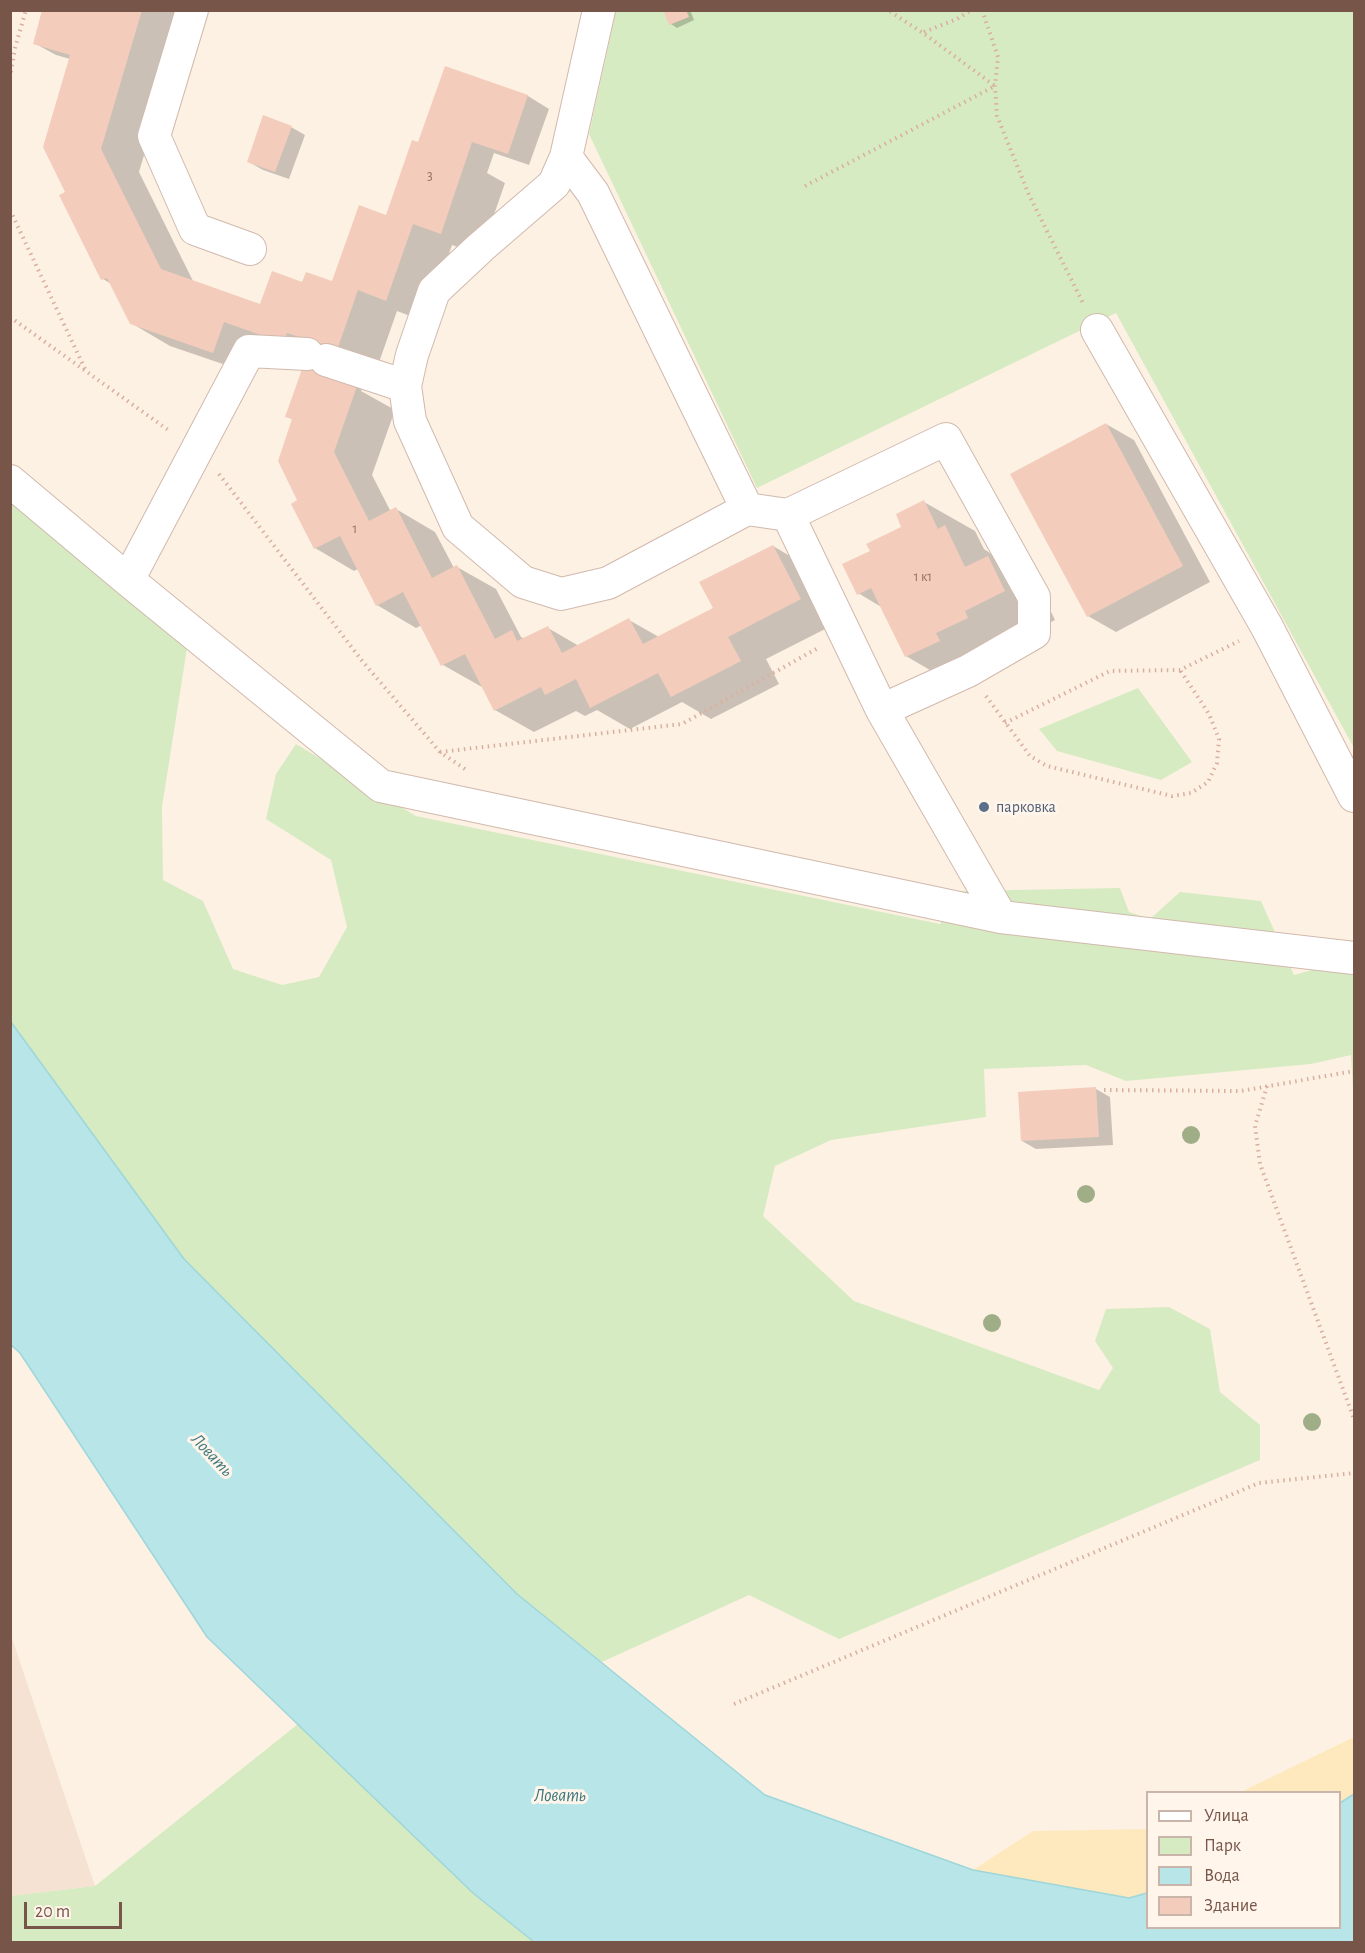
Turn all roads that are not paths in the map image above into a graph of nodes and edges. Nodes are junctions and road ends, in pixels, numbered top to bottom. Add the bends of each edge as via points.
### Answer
1 (192, 10) edge
2 (599, 10) edge
3 (566, 157) junction
4 (250, 249) dead end
5 (1097, 330) road end
6 (405, 386) junction
7 (10, 481) edge
8 (747, 509) junction
9 (788, 515) junction
10 (128, 580) junction
11 (882, 710) junction
12 (1354, 796) edge
13 (1001, 917) junction
14 (1354, 958) edge

1 - 4 lane via 154,136 195,229
2 - 3 lane
3 - 6 lane via 554,184 435,291
3 - 8 lane via 593,193
5 - 12 lane via 1267,627
6 - 8 lane via 410,421 458,527 524,582 561,594 608,583
6 - 10 lane via 316,357 249,351
7 - 10 lane
8 - 9 lane
9 - 11 lane
9 - 11 lane via 946,440 1034,597 1035,633 968,671
10 - 13 lane via 381,786
11 - 13 lane
13 - 14 lane

